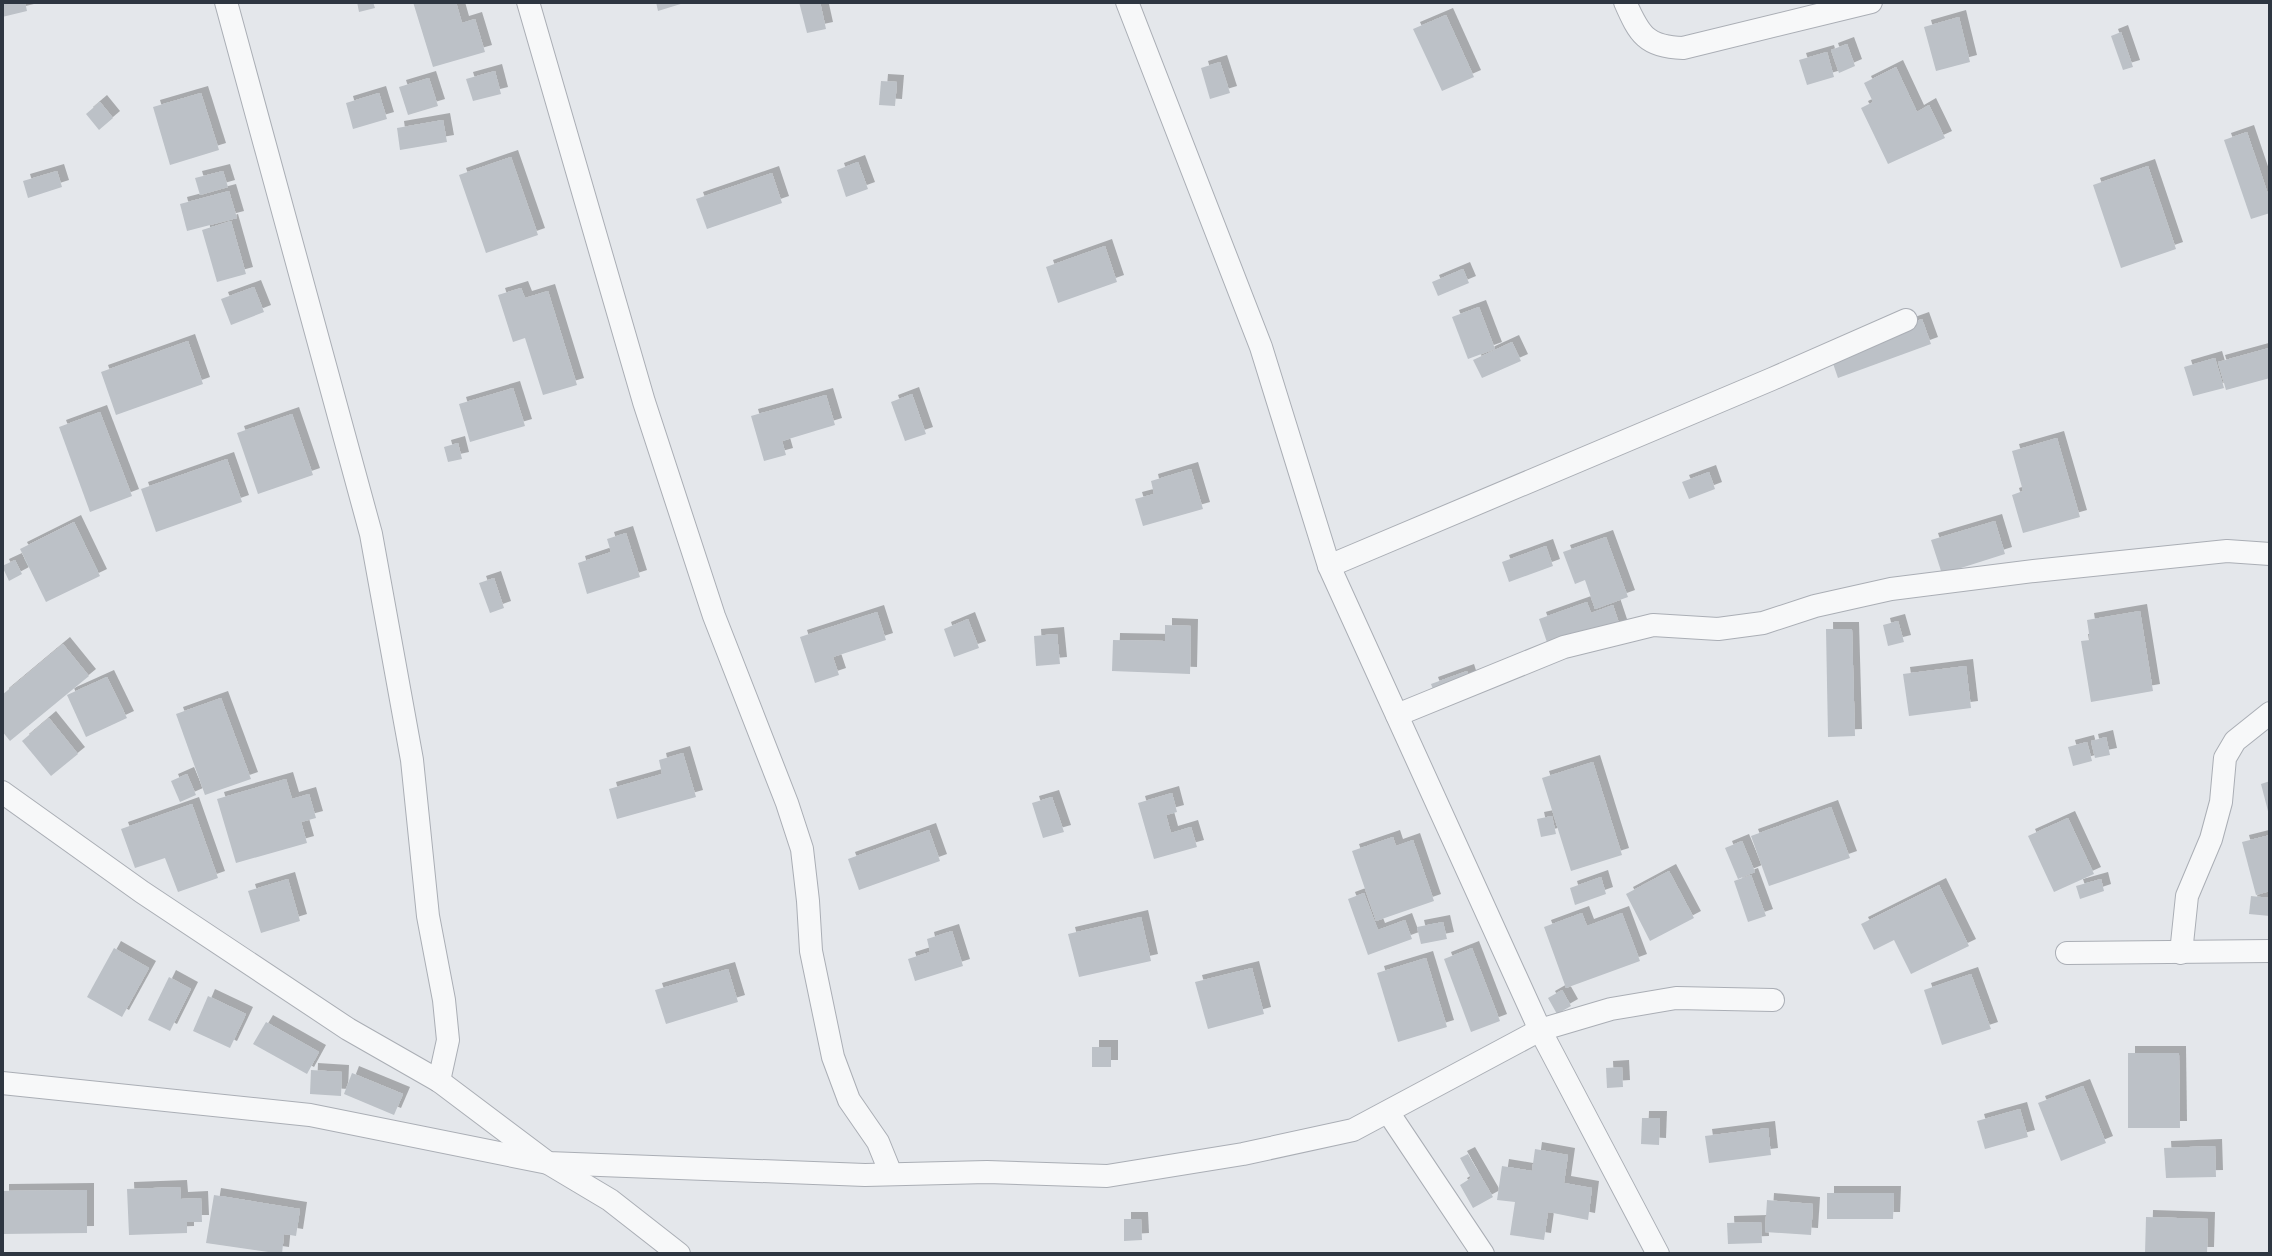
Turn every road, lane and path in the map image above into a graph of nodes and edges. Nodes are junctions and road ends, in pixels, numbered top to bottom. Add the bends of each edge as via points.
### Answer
1 (226, 2) edge
2 (528, 2) edge
3 (1127, 2) edge
4 (1625, 2) edge
5 (1871, 2) edge
6 (1906, 320) dead end
7 (2270, 554) edge
8 (1329, 566) junction
9 (2270, 713) edge
10 (1397, 715) junction
11 (2, 792) edge
12 (2270, 951) edge
13 (2067, 953) dead end
14 (2181, 953) junction
15 (1773, 1000) dead end
16 (1540, 1030) junction
17 (439, 1081) junction
18 (2, 1083) edge
19 (1388, 1112) junction
20 (548, 1163) junction
21 (891, 1174) junction
22 (679, 1254) edge
23 (1483, 1254) edge
24 (1658, 1254) edge

1 - 17 street via 371,534 412,760 428,916 444,1000 448,1040
2 - 21 street via 653,431 714,616 802,849 811,951 833,1057 849,1100 878,1142
3 - 8 street via 1261,347
4 - 5 street via 1633,21 1655,44 1683,48
6 - 8 street
7 - 10 street via 2227,551 1891,589 1763,623 1718,629 1653,625 1564,647
8 - 10 street
9 - 14 street via 2235,741 2225,758 2211,839 2187,896
10 - 16 street
11 - 17 street via 348,1029
12 - 14 street
13 - 14 street
15 - 16 street via 1676,998 1611,1009
16 - 19 street
16 - 24 street
17 - 20 street
18 - 20 street via 310,1115
19 - 21 street via 1353,1130 1107,1176
19 - 23 street
20 - 21 street
20 - 22 street via 610,1200

